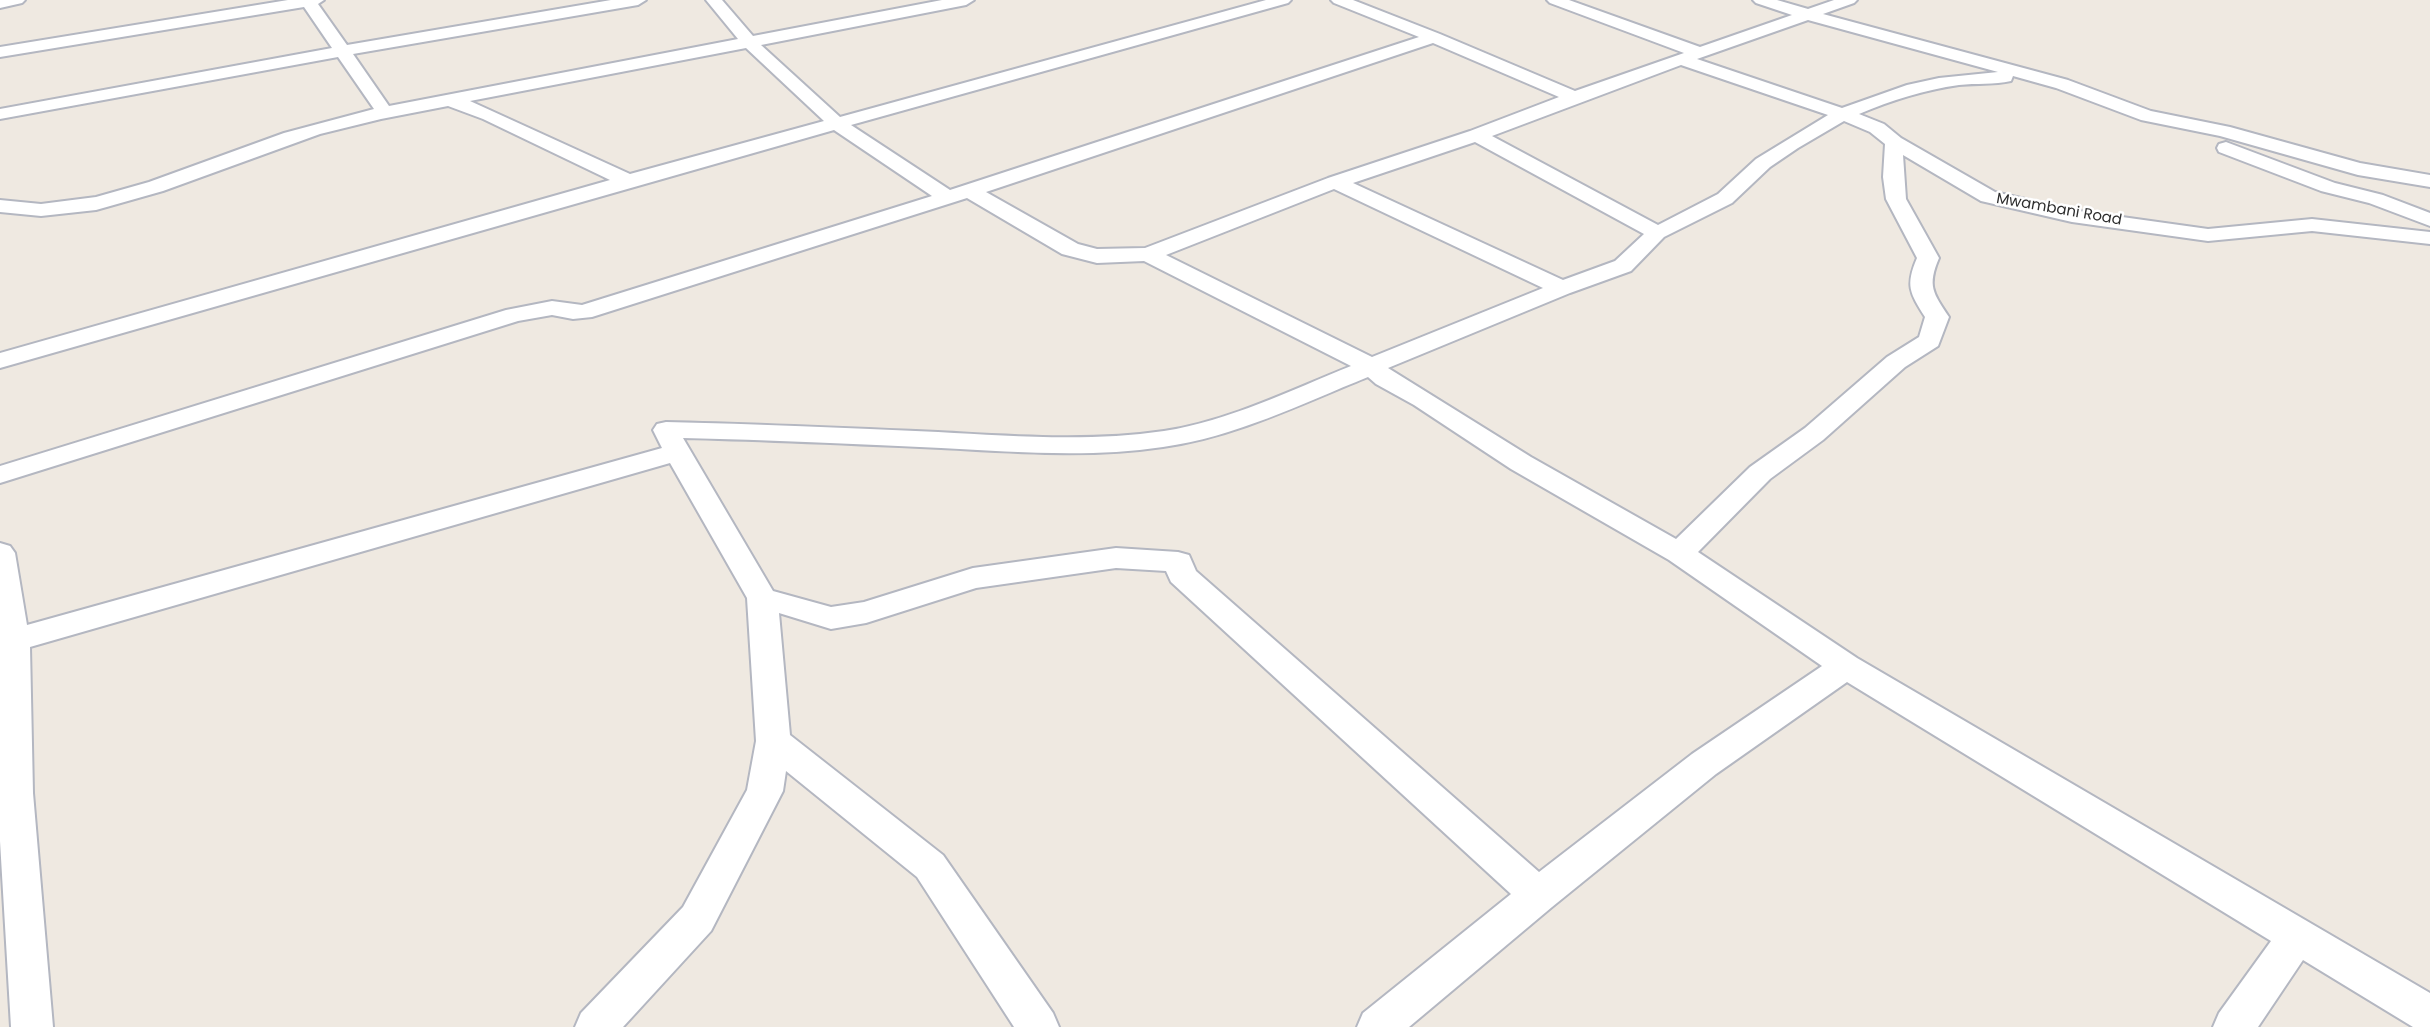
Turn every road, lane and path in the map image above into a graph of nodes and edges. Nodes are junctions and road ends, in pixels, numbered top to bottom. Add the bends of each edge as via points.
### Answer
1 (17, 0) edge
2 (310, 0) edge
3 (638, 0) edge
4 (714, 0) edge
5 (1284, 0) edge
6 (1340, 0) edge
7 (1555, 0) edge
8 (1761, 0) edge
9 (1849, 0) edge
10 (960, 1) edge
11 (0, 3) edge
12 (1809, 15) junction
13 (1434, 37) junction
14 (749, 42) junction
15 (341, 51) junction
16 (0, 52) edge
17 (1701, 53) junction
18 (1683, 60) junction
19 (2030, 77) junction
20 (1575, 97) junction
21 (450, 100) junction
22 (384, 111) junction
23 (0, 114) edge
24 (1849, 116) junction
25 (2147, 116) junction
26 (836, 123) junction
27 (1477, 135) junction
28 (1886, 135) junction
29 (628, 181) junction
30 (2430, 181) edge
31 (1335, 182) junction
32 (969, 190) junction
33 (947, 197) junction
34 (0, 206) edge
35 (2430, 220) edge
36 (1657, 233) junction
37 (2430, 238) edge
38 (1148, 254) junction
39 (1562, 288) junction
40 (0, 360) edge
41 (1378, 373) junction
42 (678, 452) junction
43 (0, 475) edge
44 (1679, 553) junction
45 (0, 554) edge
46 (762, 598) junction
47 (7, 642) edge
48 (1846, 666) junction
49 (773, 741) junction
50 (8, 796) edge
51 (1538, 895) junction
52 (2297, 936) junction
53 (2430, 1015) edge
54 (32, 1027) edge
55 (596, 1027) edge
56 (1038, 1027) edge
57 (1378, 1027) edge
58 (2234, 1027) edge

1 - 11 street
2 - 15 street
2 - 16 street
3 - 15 street
4 - 14 street
5 - 26 street
6 - 13 street
7 - 17 street
8 - 12 street
9 - 12 street
10 - 14 street
12 - 17 street
12 - 19 street
13 - 20 street
13 - 32 street
14 - 21 street
14 - 26 street
15 - 22 street
15 - 23 street
17 - 18 street
18 - 20 street
18 - 24 street, Mwambani Road
19 - 24 street via 1968,77 1932,83 1887,94
19 - 25 street via 2062,84
20 - 27 street
21 - 22 street
21 - 29 street
22 - 34 street via 271,144 135,193 80,206 41,210
24 - 28 street, Mwambani Road
24 - 36 street via 1805,135 1761,164 1736,190 1707,210
25 - 30 street via 2223,130 2358,169
25 - 35 street via 2276,168 2384,201
26 - 29 street
26 - 33 street
27 - 31 street
27 - 36 street
28 - 37 street, Mwambani Road via 1989,197 2072,216 2208,235 2312,225
28 - 44 street via 1896,199 1928,258 1919,279 1921,291 1937,317 1930,341 1896,362 1814,434 1760,473
29 - 40 street
31 - 38 street
31 - 39 street
32 - 33 street
32 - 38 street via 1070,249 1097,256
33 - 43 street via 584,312 552,308 514,315
36 - 39 street via 1623,266
38 - 41 street
39 - 41 street
41 - 42 street via 1213,429 1164,439 1037,445 666,430
41 - 44 street via 1521,463
42 - 46 street
42 - 47 street
44 - 48 street
45 - 47 street
46 - 49 street
46 - 51 street via 831,618 866,612 973,578 1116,558 1178,562 1182,575
47 - 50 street
48 - 51 street via 1704,764
48 - 52 street
49 - 55 street via 765,791 697,920
49 - 56 street via 930,866
50 - 54 street
51 - 57 street
52 - 53 street
52 - 58 street

